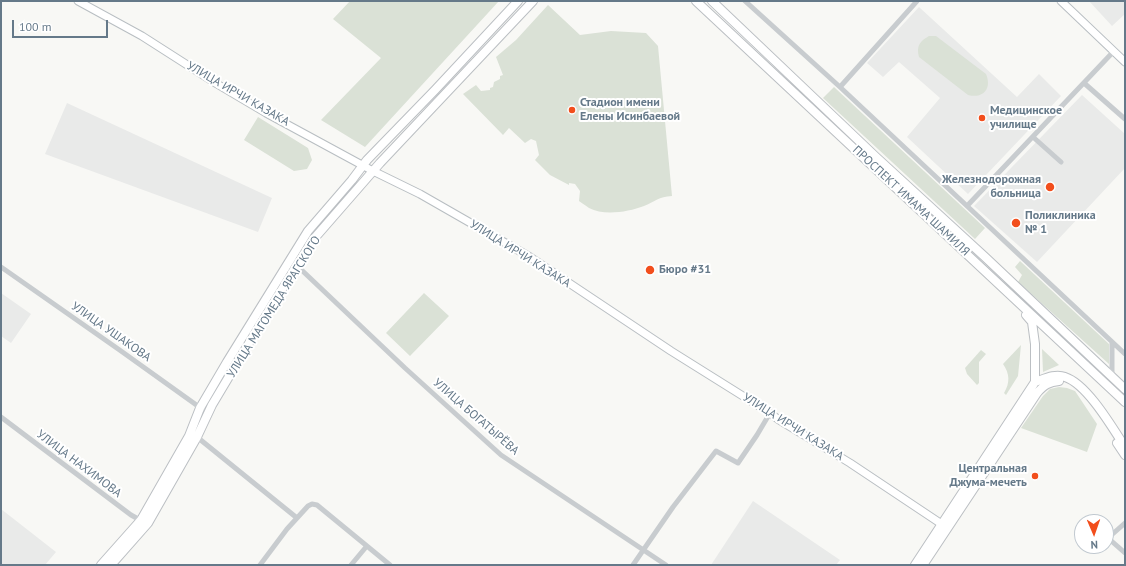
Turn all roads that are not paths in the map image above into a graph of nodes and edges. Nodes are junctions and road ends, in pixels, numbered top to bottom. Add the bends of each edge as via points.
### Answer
1 (78, 1) edge
2 (518, 1) edge
3 (533, 1) edge
4 (696, 1) edge
5 (712, 1) edge
6 (745, 1) edge
7 (917, 1) edge
8 (1062, 1) edge
9 (1114, 51) junction
10 (1125, 62) edge
11 (1084, 83) junction
12 (840, 87) junction
13 (1125, 119) edge
14 (1033, 136) junction
15 (1061, 162) dead end
16 (363, 166) junction
17 (373, 171) junction
18 (967, 206) junction
19 (294, 262) junction
20 (1, 267) edge
21 (1015, 299) junction
22 (1111, 340) junction
23 (1125, 354) edge
24 (1112, 377) junction
25 (1035, 382) junction
26 (1125, 389) edge
27 (1125, 402) edge
28 (200, 408) junction
29 (208, 413) junction
30 (770, 413) junction
31 (1, 417) edge
32 (193, 436) junction
33 (1125, 447) edge
34 (1125, 455) edge
35 (296, 518) junction
36 (144, 522) junction
37 (1125, 523) edge
38 (945, 526) junction
39 (366, 546) junction
40 (644, 550) junction
41 (1125, 553) edge
42 (102, 565) edge
43 (111, 565) edge
44 (260, 565) edge
45 (351, 565) edge
46 (390, 565) edge
47 (633, 565) edge
48 (666, 565) edge
49 (915, 565) edge
50 (923, 565) edge

1 - 16 main road, УЛИЦА ИРЧИ КАЗАКА via 142,36 266,113
2 - 16 main road, УЛИЦА МАГОМЕДА ЯРАГСКОГО
3 - 17 main road, УЛИЦА МАГОМЕДА ЯРАГСКОГО
4 - 21 main road, ПРОСПЕКТ ИМАМА ШАМИЛЯ
5 - 24 main road, ПРОСПЕКТ ИМАМА ШАМИЛЯ
6 - 12 street
7 - 12 street
8 - 9 main road
9 - 10 main road
9 - 11 street
11 - 13 street
11 - 14 street
12 - 18 street
14 - 15 street
14 - 18 street
16 - 17 main road, УЛИЦА ИРЧИ КАЗАКА
16 - 19 main road, УЛИЦА МАГОМЕДА ЯРАГСКОГО via 308,231
17 - 19 main road, УЛИЦА МАГОМЕДА ЯРАГСКОГО
17 - 30 main road, УЛИЦА ИРЧИ КАЗАКА via 420,194 530,257
18 - 22 street
19 - 28 main road, УЛИЦА МАГОМЕДА ЯРАГСКОГО via 227,362
19 - 29 main road, УЛИЦА МАГОМЕДА ЯРАГСКОГО
19 - 40 street, УЛИЦА БОГАТЫРЁВА via 501,455
20 - 28 street, УЛИЦА УШАКОВА
21 - 25 main road via 1032,322
21 - 27 main road, ПРОСПЕКТ ИМАМА ШАМИЛЯ
22 - 23 street
22 - 24 street
24 - 26 main road, ПРОСПЕКТ ИМАМА ШАМИЛЯ
25 - 33 main road via 1052,376 1064,376 1076,382
25 - 38 main road
28 - 29 street, УЛИЦА УШАКОВА
28 - 32 main road, УЛИЦА МАГОМЕДА ЯРАГСКОГО
29 - 32 main road, УЛИЦА МАГОМЕДА ЯРАГСКОГО
30 - 38 main road, УЛИЦА ИРЧИ КАЗАКА
30 - 40 street via 738,462 716,451
31 - 36 street, УЛИЦА НАХИМОВА via 131,515
32 - 35 street
32 - 36 main road, УЛИЦА МАГОМЕДА ЯРАГСКОГО
34 - 38 main road via 1080,390 1073,384 1051,382 1037,393 953,519
35 - 39 street via 308,506 316,505
35 - 44 street
36 - 42 main road, УЛИЦА МАГОМЕДА ЯРАГСКОГО
36 - 43 main road, УЛИЦА МАГОМЕДА ЯРАГСКОГО
37 - 41 street via 1108,538
38 - 49 main road
38 - 50 main road
39 - 45 street
39 - 46 street
40 - 47 street
40 - 48 street, УЛИЦА БОГАТЫРЁВА

